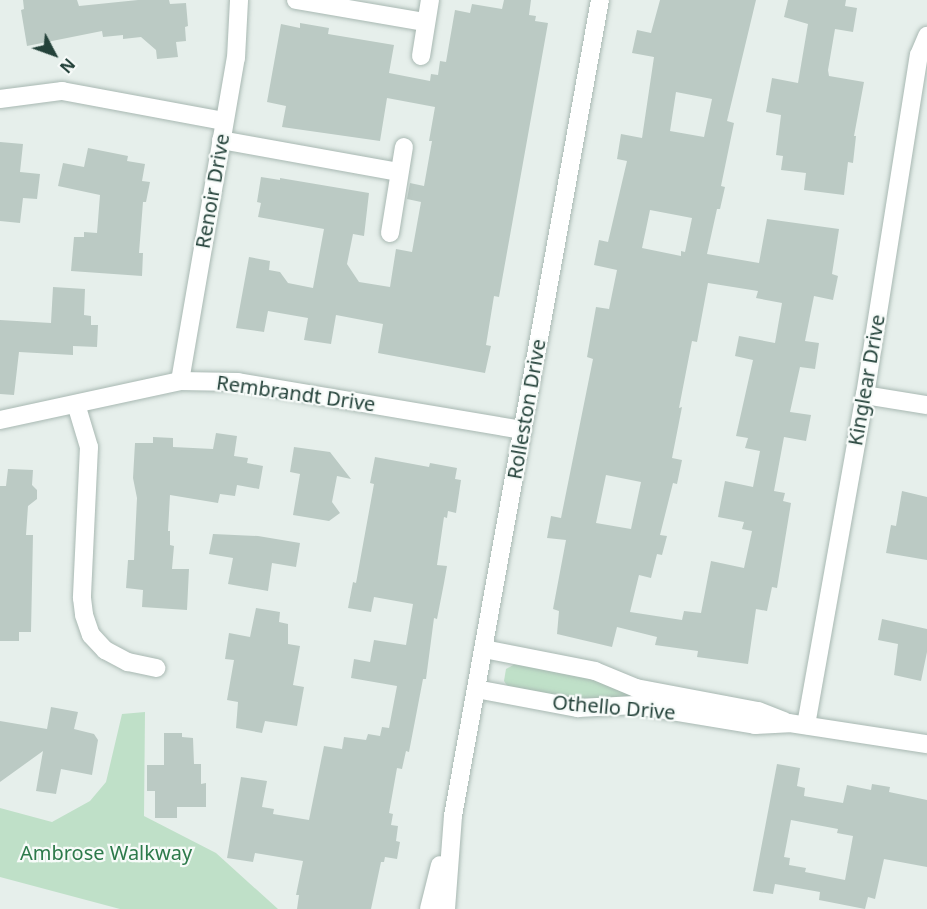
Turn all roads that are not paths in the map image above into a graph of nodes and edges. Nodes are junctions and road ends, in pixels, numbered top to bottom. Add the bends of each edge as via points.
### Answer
1 (239, 0) edge
2 (296, 0) edge
3 (430, 0) edge
4 (600, 0) edge
5 (426, 22) junction
6 (927, 36) edge
7 (421, 56) dead end
8 (0, 99) edge
9 (224, 121) junction
10 (221, 141) junction
11 (404, 147) dead end
12 (399, 172) junction
13 (390, 233) dead end
14 (180, 381) junction
15 (864, 395) junction
16 (76, 404) junction
17 (927, 405) edge
18 (0, 420) edge
19 (523, 430) junction
20 (484, 649) junction
21 (156, 668) dead end
22 (476, 689) junction
23 (797, 724) junction
24 (927, 744) edge
25 (453, 817) junction
26 (429, 909) edge
27 (446, 909) edge

1 - 9 street, Renoir Drive via 236,57
2 - 5 street
3 - 5 street
4 - 19 street, Rolleston Drive
5 - 7 street
6 - 15 street, Kinglear Drive via 919,55
8 - 9 street via 62,91
9 - 10 street, Renoir Drive
10 - 12 street
10 - 14 street, Renoir Drive
11 - 12 street
12 - 13 street
14 - 16 street, Rembrandt Drive
14 - 19 street, Rembrandt Drive via 238,382 292,389
15 - 17 street
15 - 23 street, Kinglear Drive
16 - 18 street, Rembrandt Drive
16 - 21 street via 89,447 84,615 91,635 105,650 128,662
19 - 20 street, Rolleston Drive
20 - 22 street, Rolleston Drive
20 - 23 street, Othello Drive via 595,671 636,688 758,711
22 - 23 street, Othello Drive via 578,708 626,705 755,725
22 - 25 street, Rolleston Drive
23 - 24 street, Othello Drive
25 - 26 street, Rolleston Drive
25 - 27 street, Rolleston Drive

